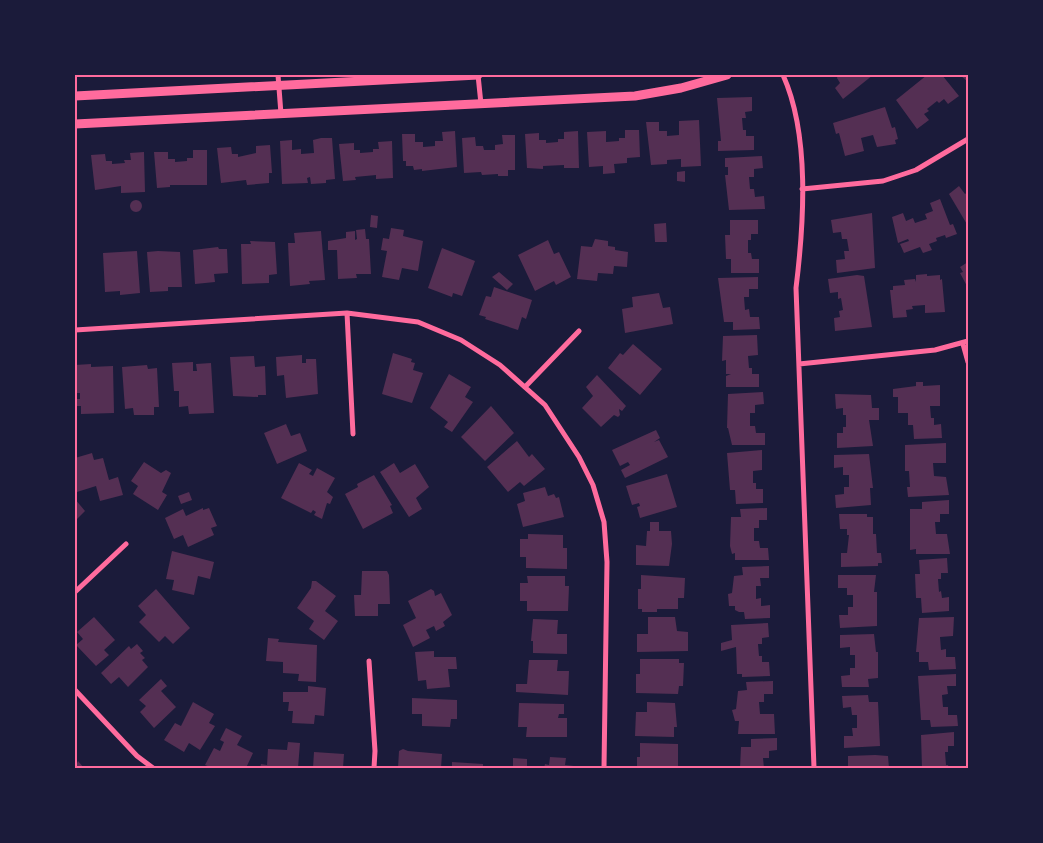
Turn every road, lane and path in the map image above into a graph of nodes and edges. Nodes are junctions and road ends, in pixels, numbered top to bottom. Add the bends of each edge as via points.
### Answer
1 (478, 75) edge
2 (727, 75) edge
3 (783, 75) edge
4 (278, 80) edge
5 (75, 96) edge
6 (481, 104) junction
7 (281, 114) junction
8 (75, 124) edge
9 (968, 139) edge
10 (802, 189) junction
11 (347, 313) junction
12 (75, 330) edge
13 (580, 331) dead end
14 (966, 342) edge
15 (968, 362) edge
16 (799, 364) junction
17 (525, 387) junction
18 (353, 434) dead end
19 (126, 544) dead end
20 (75, 592) edge
21 (369, 661) dead end
22 (75, 690) edge
23 (153, 768) edge
24 (374, 768) edge
25 (604, 768) edge
26 (814, 768) edge

1 - 4 street
1 - 6 street
2 - 6 street via 635,96
3 - 10 street via 798,123
4 - 5 street
4 - 7 street
6 - 7 street
7 - 8 street
9 - 10 street via 916,170 883,181
10 - 16 street via 802,237 796,288
11 - 12 street
11 - 17 street via 418,322 461,340 500,365
11 - 18 street
13 - 17 street
14 - 15 street
14 - 16 street via 935,350
16 - 26 street
17 - 25 street via 545,406 579,457 593,484 604,522 607,562
19 - 20 street
21 - 24 street
22 - 23 street via 137,756

